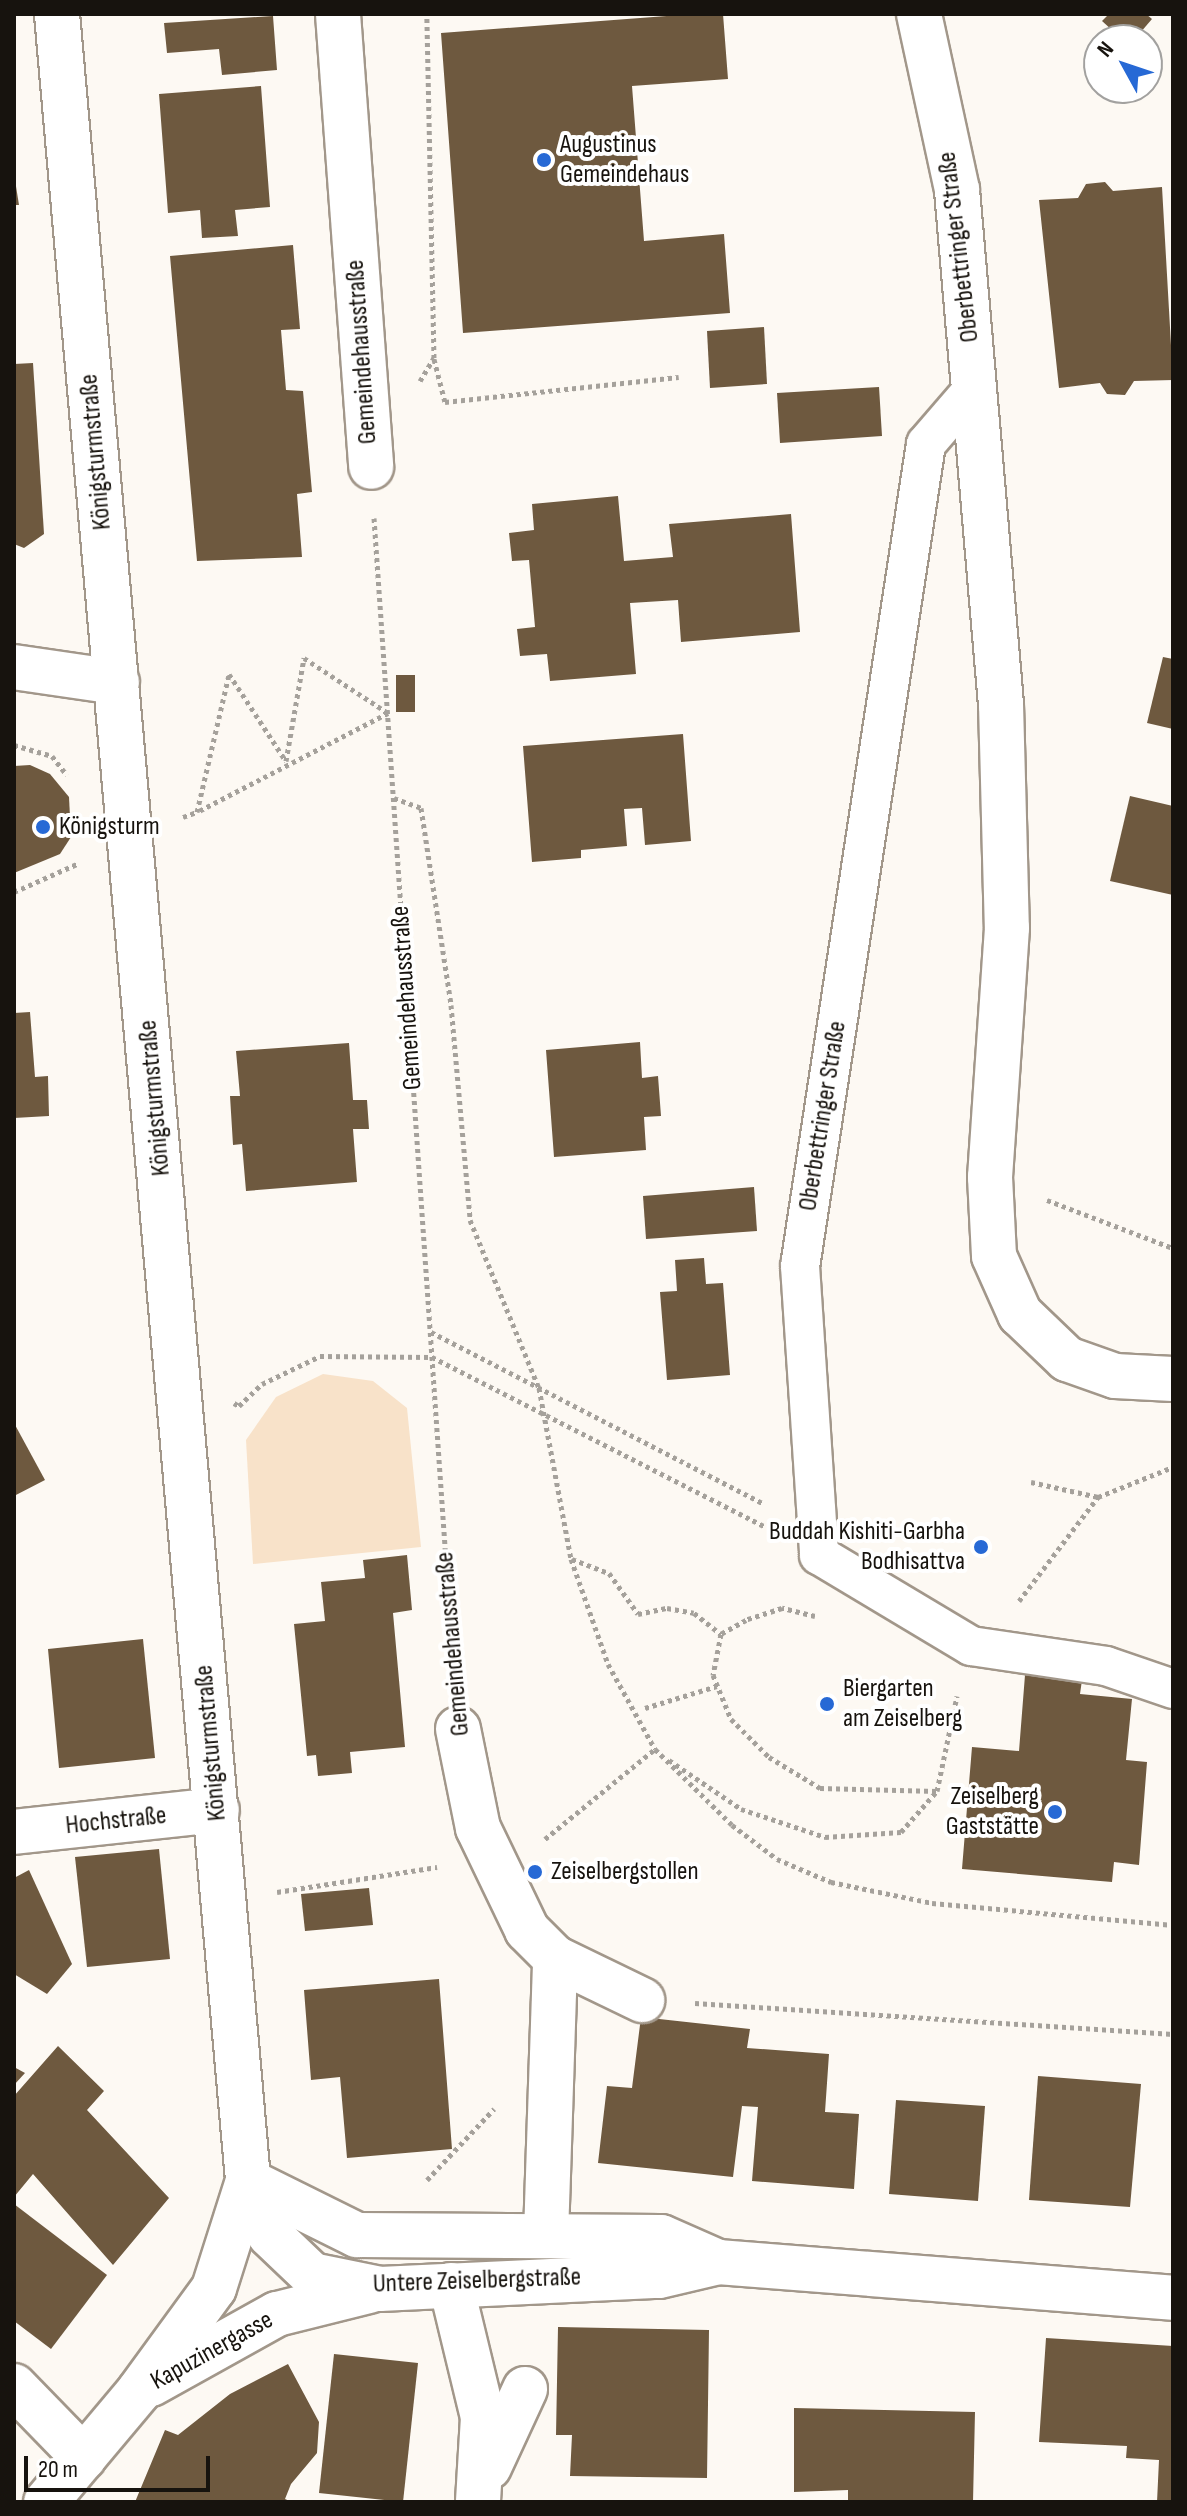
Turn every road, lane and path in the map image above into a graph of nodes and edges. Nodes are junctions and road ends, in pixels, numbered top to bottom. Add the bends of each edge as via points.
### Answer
1 (57, 14) edge
2 (338, 14) edge
3 (427, 14) edge
4 (438, 14) edge
5 (919, 14) edge
6 (434, 358) junction
7 (679, 377) dead end
8 (418, 385) dead end
9 (975, 387) junction
10 (371, 467) joint
11 (14, 667) edge
12 (117, 682) junction
13 (388, 713) junction
14 (394, 798) junction
15 (197, 812) junction
16 (131, 837) junction
17 (14, 892) edge
18 (990, 1177) junction
19 (1173, 1248) edge
20 (431, 1332) junction
21 (432, 1357) junction
22 (178, 1370) junction
23 (1173, 1379) edge
24 (539, 1388) junction
25 (544, 1414) junction
26 (1173, 1467) edge
27 (1031, 1482) dead end
28 (1098, 1497) junction
29 (818, 1543) junction
30 (571, 1559) junction
31 (1019, 1602) dead end
32 (827, 1619) dead end
33 (721, 1634) junction
34 (959, 1684) dead end
35 (717, 1686) junction
36 (1173, 1689) edge
37 (645, 1708) dead end
38 (458, 1729) joint
39 (655, 1749) junction
40 (937, 1791) junction
41 (217, 1810) junction
42 (14, 1832) edge
43 (538, 1845) dead end
44 (490, 1859) junction
45 (227, 1900) junction
46 (1173, 1925) edge
47 (555, 1958) junction
48 (642, 2000) joint
49 (1173, 2034) edge
50 (552, 2044) junction
51 (248, 2181) junction
52 (357, 2235) junction
53 (546, 2235) junction
54 (718, 2262) junction
55 (451, 2285) junction
56 (380, 2289) junction
57 (1173, 2298) edge
58 (14, 2386) edge
59 (525, 2389) dead end
60 (139, 2391) junction
61 (84, 2458) junction
62 (479, 2494) edge
63 (46, 2502) edge

1 - 12 street, Königsturmstraße
2 - 10 street, Gemeindehausstraße
3 - 4 path
3 - 6 path
5 - 9 street, Oberbettringer Straße via 957,190
6 - 7 path via 445,402
6 - 8 path
9 - 18 street, Oberbettringer Straße via 1001,704 1007,928
9 - 29 lane, Oberbettringer Straße via 926,444 800,1266
10 - 13 path, Gemeindehausstraße
11 - 12 street
12 - 16 street, Königsturmstraße
13 - 14 path, Gemeindehausstraße
13 - 15 path
13 - 15 path via 304,658 286,761 229,674
14 - 20 path, Gemeindehausstraße
14 - 24 path via 421,808 451,1005 470,1220
15 - 16 path
16 - 17 path
16 - 22 street, Königsturmstraße
18 - 19 path
18 - 23 street, Oberbettringer Straße via 994,1256 1020,1314 1067,1359 1115,1376
20 - 21 path, Gemeindehausstraße
20 - 24 path
21 - 22 path via 320,1356 262,1384 239,1406
21 - 25 path
21 - 38 path, Gemeindehausstraße
22 - 41 street, Königsturmstraße
24 - 25 path
24 - 29 path
25 - 29 path
25 - 30 path
26 - 28 path
27 - 28 path
28 - 31 path
29 - 36 lane via 971,1646 1106,1666
30 - 33 path via 609,1573 638,1614 667,1608 694,1613
30 - 39 path via 608,1664
32 - 33 path via 782,1608
33 - 35 path via 714,1660
34 - 40 path
35 - 37 path
35 - 40 path via 731,1719 769,1757 820,1788
38 - 44 street, Gemeindehausstraße
39 - 40 path via 741,1809 825,1837 901,1832
39 - 43 path
39 - 46 path via 732,1825 777,1859 831,1882 932,1903
41 - 42 street, Hochstraße
41 - 45 street, Königsturmstraße
44 - 45 path
44 - 47 street, Gemeindehausstraße via 527,1930
45 - 51 street, Königsturmstraße
47 - 48 street, Gemeindehausstraße
47 - 50 street
48 - 49 path
50 - 52 path via 439,2171
50 - 53 street
51 - 52 street, Untere Zeiselbergstraße
51 - 56 street, Untere Zeiselbergstraße via 270,2235 312,2275
51 - 60 street, Kapuzinergasse via 214,2288
52 - 53 street, Untere Zeiselbergstraße
53 - 54 street, Untere Zeiselbergstraße via 661,2237
54 - 55 street, Untere Zeiselbergstraße via 659,2276
54 - 57 street, Untere Zeiselbergstraße
55 - 56 street, Untere Zeiselbergstraße
55 - 62 street via 483,2417
56 - 60 street, Kapuzinergasse via 277,2314
58 - 61 street
59 - 62 street
60 - 61 street, Kapuzinergasse
61 - 63 street, Kapuzinergasse

